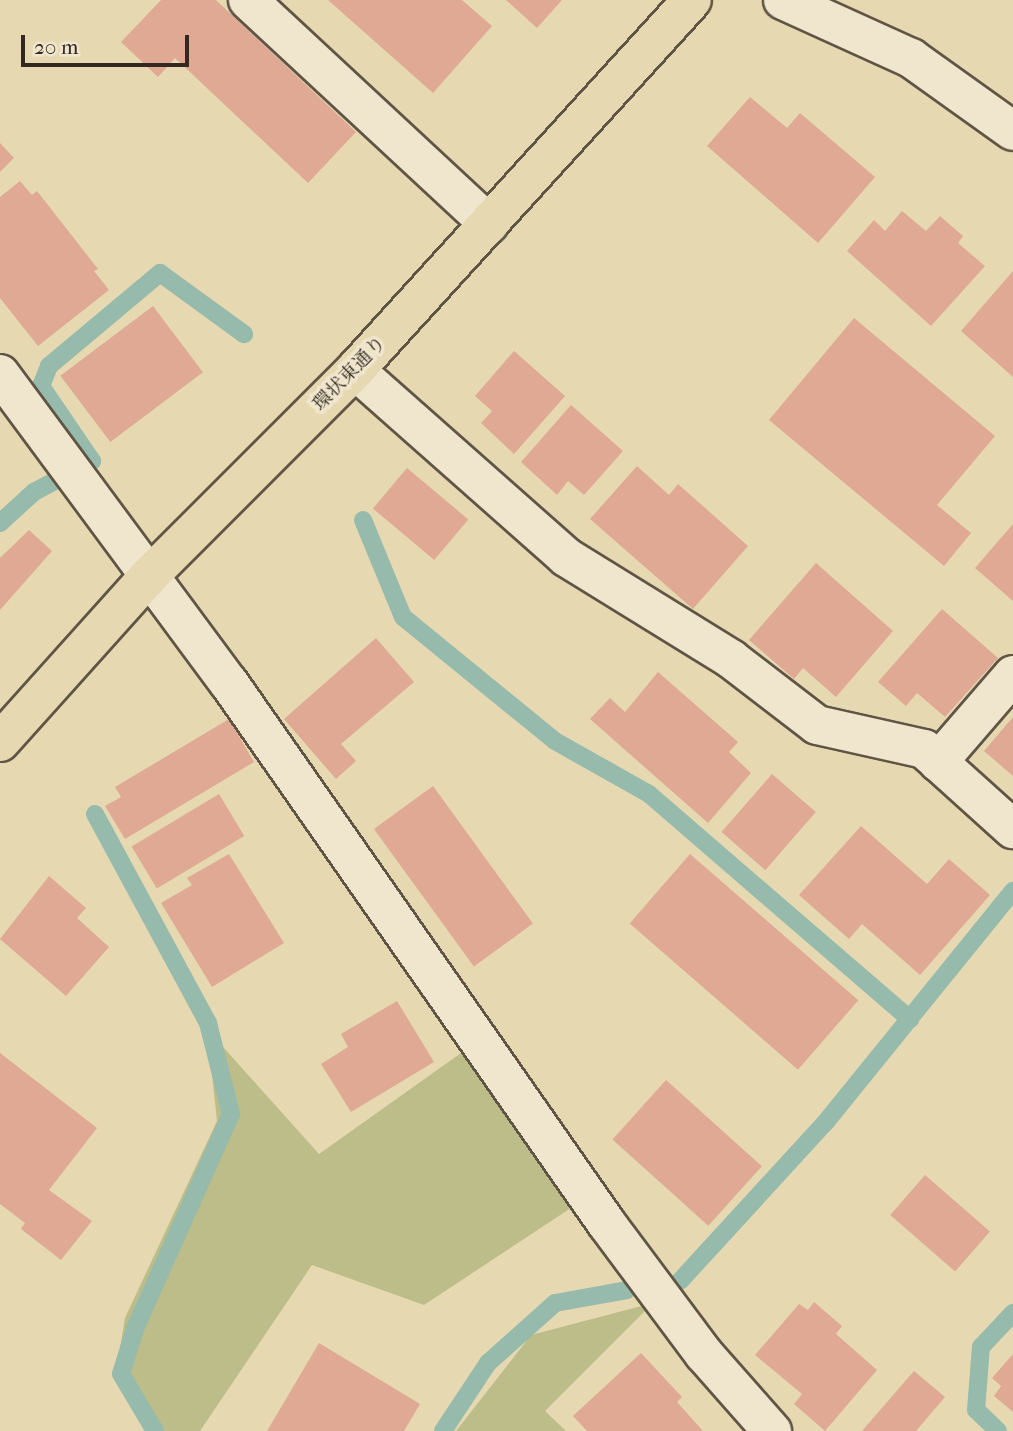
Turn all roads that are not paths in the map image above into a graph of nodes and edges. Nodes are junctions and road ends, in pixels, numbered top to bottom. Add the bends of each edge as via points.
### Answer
1 (248, 0) edge
2 (692, 0) edge
3 (783, 0) edge
4 (1013, 131) edge
5 (489, 224) junction
6 (355, 370) junction
7 (0, 374) edge
8 (147, 578) junction
9 (1013, 675) edge
10 (0, 742) edge
11 (938, 762) junction
12 (1013, 829) edge
13 (772, 1431) edge

1 - 5 street
2 - 5 main road, 環状東通り
3 - 4 street via 911,58
5 - 6 main road, 環状東通り
6 - 8 main road, 環状東通り
6 - 11 street via 566,557 731,659 817,725 924,749
7 - 8 street
8 - 10 main road, 環状東通り
8 - 13 street via 237,694 607,1224 704,1354
9 - 11 street
11 - 12 street

